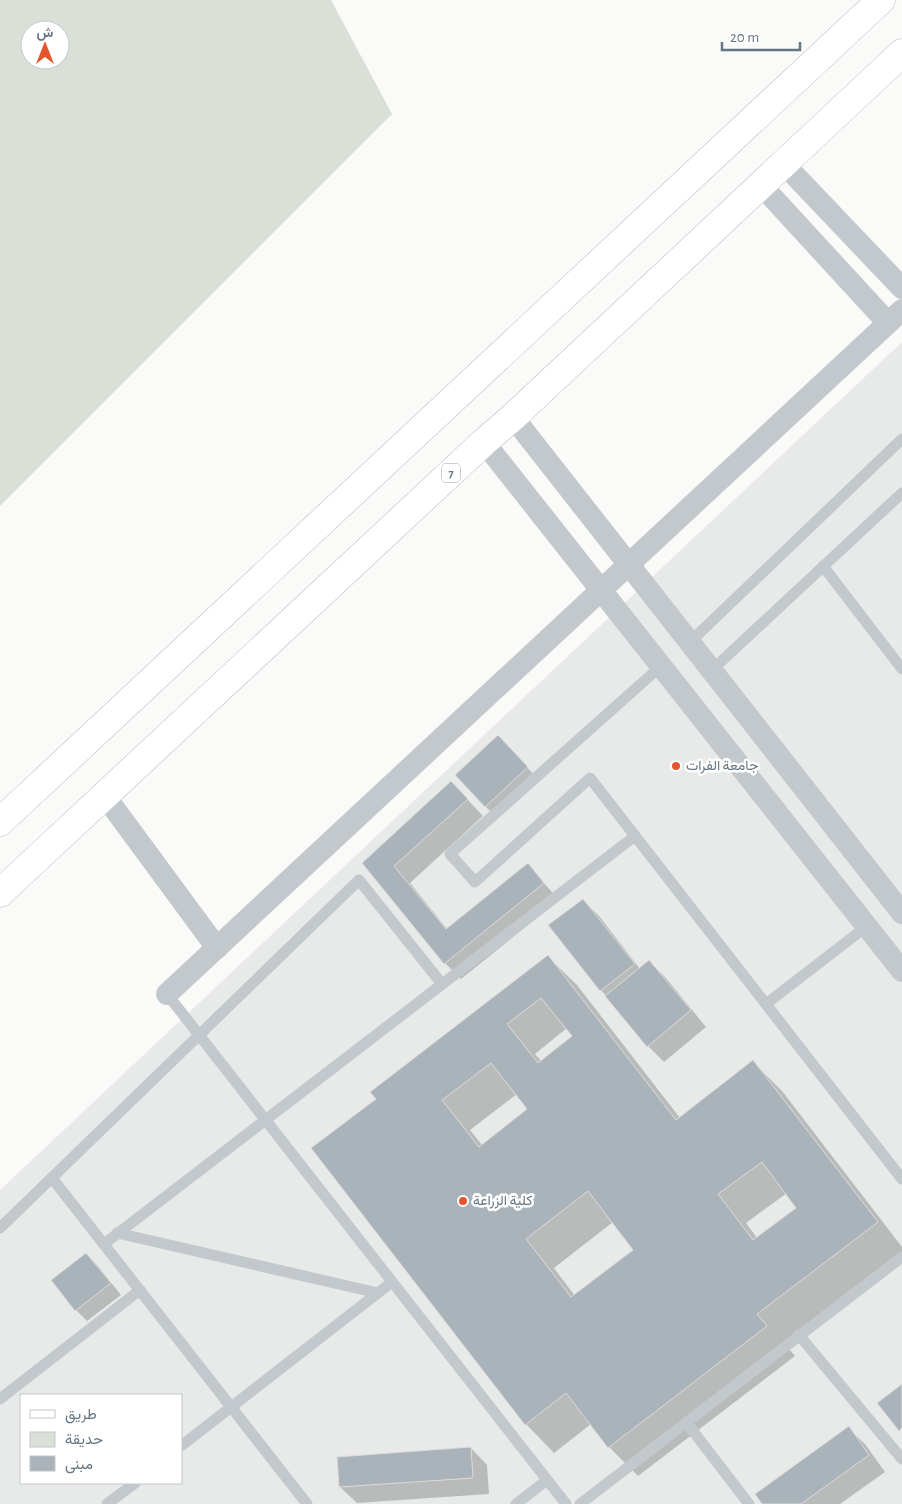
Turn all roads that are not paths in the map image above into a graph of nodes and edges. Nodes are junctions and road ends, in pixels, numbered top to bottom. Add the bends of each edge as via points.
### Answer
1 (881, 0) edge
2 (902, 53) edge
3 (784, 164) junction
4 (761, 185) junction
5 (902, 288) edge
6 (895, 317) edge
7 (514, 417) junction
8 (902, 439) edge
9 (484, 442) junction
10 (902, 492) edge
11 (629, 564) junction
12 (824, 566) junction
13 (601, 590) junction
14 (690, 642) junction
15 (661, 666) junction
16 (902, 669) edge
17 (712, 670) junction
18 (105, 796) junction
19 (0, 822) edge
20 (635, 836) junction
21 (0, 893) edge
22 (902, 913) edge
23 (866, 926) junction
24 (217, 948) junction
25 (902, 971) edge
26 (442, 984) junction
27 (167, 994) joint
28 (766, 1004) junction
29 (198, 1034) junction
30 (266, 1120) junction
31 (52, 1178) junction
32 (902, 1179) edge
33 (0, 1228) edge
34 (117, 1233) junction
35 (104, 1244) junction
36 (902, 1257) edge
37 (392, 1282) junction
38 (140, 1290) junction
39 (378, 1293) junction
40 (800, 1336) junction
41 (0, 1399) edge
42 (231, 1407) junction
43 (686, 1422) junction
44 (182, 1445) edge
45 (902, 1460) edge
46 (547, 1480) junction
47 (134, 1484) edge
48 (108, 1504) edge
49 (307, 1504) edge
50 (516, 1504) edge
51 (566, 1504) edge
52 (580, 1504) edge
53 (749, 1504) edge

1 - 19 main road
2 - 3 main road, 7
3 - 4 main road, 7
3 - 5 street
4 - 6 street
4 - 7 main road, 7
6 - 11 street
7 - 9 main road, 7
7 - 11 street
8 - 14 lane
9 - 13 street
9 - 18 main road, 7
10 - 12 lane
11 - 13 street
11 - 14 street
12 - 16 lane
12 - 17 lane
13 - 15 street
13 - 24 street
14 - 17 street
15 - 20 lane via 450,854 475,882 590,778
15 - 23 street
17 - 22 street
18 - 21 main road, 7
18 - 24 street
20 - 26 lane
20 - 28 lane
23 - 25 street
23 - 28 lane
24 - 27 street
26 - 29 lane via 359,880
26 - 30 lane
27 - 29 lane
28 - 32 lane
29 - 30 lane
29 - 31 lane
30 - 34 lane
30 - 37 lane
31 - 33 lane
31 - 35 lane
34 - 35 lane
34 - 39 lane
35 - 38 lane
36 - 40 lane
37 - 39 lane
37 - 46 lane
38 - 41 lane
38 - 42 lane
39 - 42 lane
40 - 43 lane
40 - 45 lane
42 - 44 lane
42 - 49 lane
43 - 52 lane
43 - 53 lane
46 - 50 lane
46 - 51 lane
47 - 48 lane

